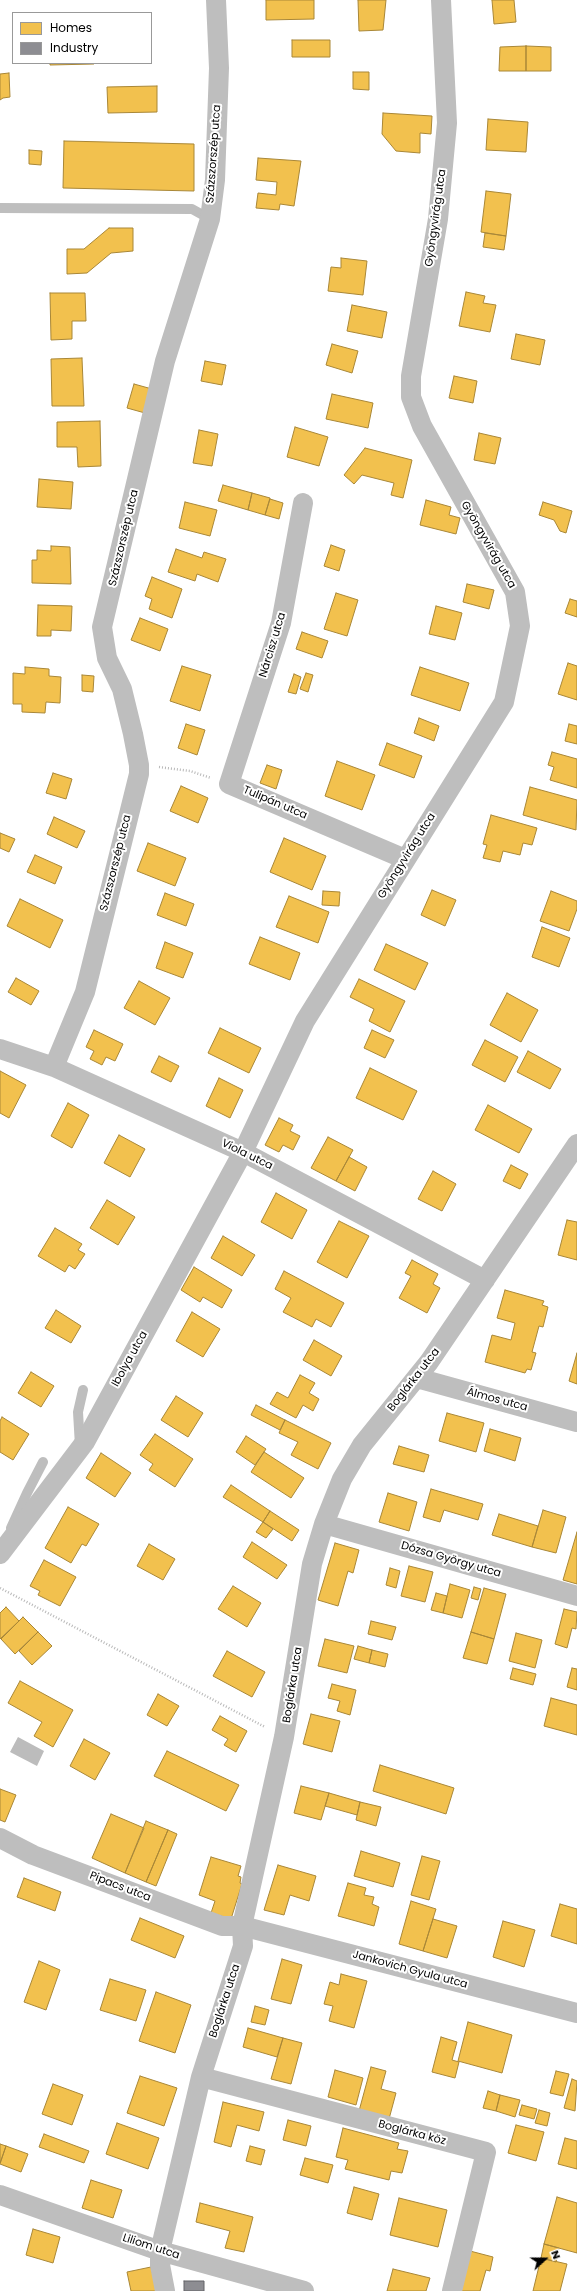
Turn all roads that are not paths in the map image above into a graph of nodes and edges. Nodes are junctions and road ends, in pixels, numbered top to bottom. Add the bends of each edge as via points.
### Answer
1 (216, 0) edge
2 (442, 0) edge
3 (0, 208) edge
4 (210, 219) junction
5 (303, 503) dead end
6 (228, 784) joint
7 (405, 859) junction
8 (0, 1049) edge
9 (54, 1067) junction
10 (243, 1152) junction
11 (574, 1152) edge
12 (484, 1280) junction
13 (417, 1378) junction
14 (83, 1390) dead end
15 (577, 1422) edge
16 (80, 1448) junction
17 (44, 1462) dead end
18 (324, 1524) junction
19 (2, 1552) edge
20 (577, 1596) edge
21 (0, 1838) edge
22 (242, 1926) junction
23 (577, 2013) edge
24 (201, 2077) junction
25 (0, 2195) edge
26 (160, 2251) junction
27 (165, 2291) edge
28 (304, 2291) edge
29 (452, 2291) edge

1 - 4 street, Százszorszép utca via 219,68 215,180
2 - 7 street, Gyöngyvirág utca via 447,123 438,219 411,376 411,397 422,426 515,592 520,626 504,702
3 - 4 lane via 192,209
4 - 9 street, Százszorszép utca via 165,361 102,626 107,658 122,689 139,765 84,992
5 - 6 street, Nárcisz utca via 281,623
6 - 7 street, Tulipán utca
7 - 10 street, Gyöngyvirág utca via 305,1021
8 - 9 street, Viola utca
9 - 10 street, Viola utca
10 - 12 street, Viola utca
10 - 16 street, Ibolya utca
11 - 12 street, Boglárka utca
12 - 13 street, Boglárka utca
13 - 15 street, Álmos utca
13 - 18 street, Boglárka utca via 362,1445 342,1479
14 - 16 lane via 78,1412
16 - 19 street, Ibolya utca
17 - 19 lane via 27,1493
18 - 20 street, Dózsa György utca
18 - 22 street, Boglárka utca via 312,1564 284,1737
21 - 22 street, Pipacs utca via 33,1855 222,1926
22 - 23 street, Jankovich Gyula utca
22 - 24 street, Boglárka utca via 243,1946
24 - 26 street, Boglárka utca
24 - 29 street, Boglárka köz via 486,2152
25 - 26 street, Liliom utca
26 - 27 street, Boglárka utca
26 - 28 street, Liliom utca

